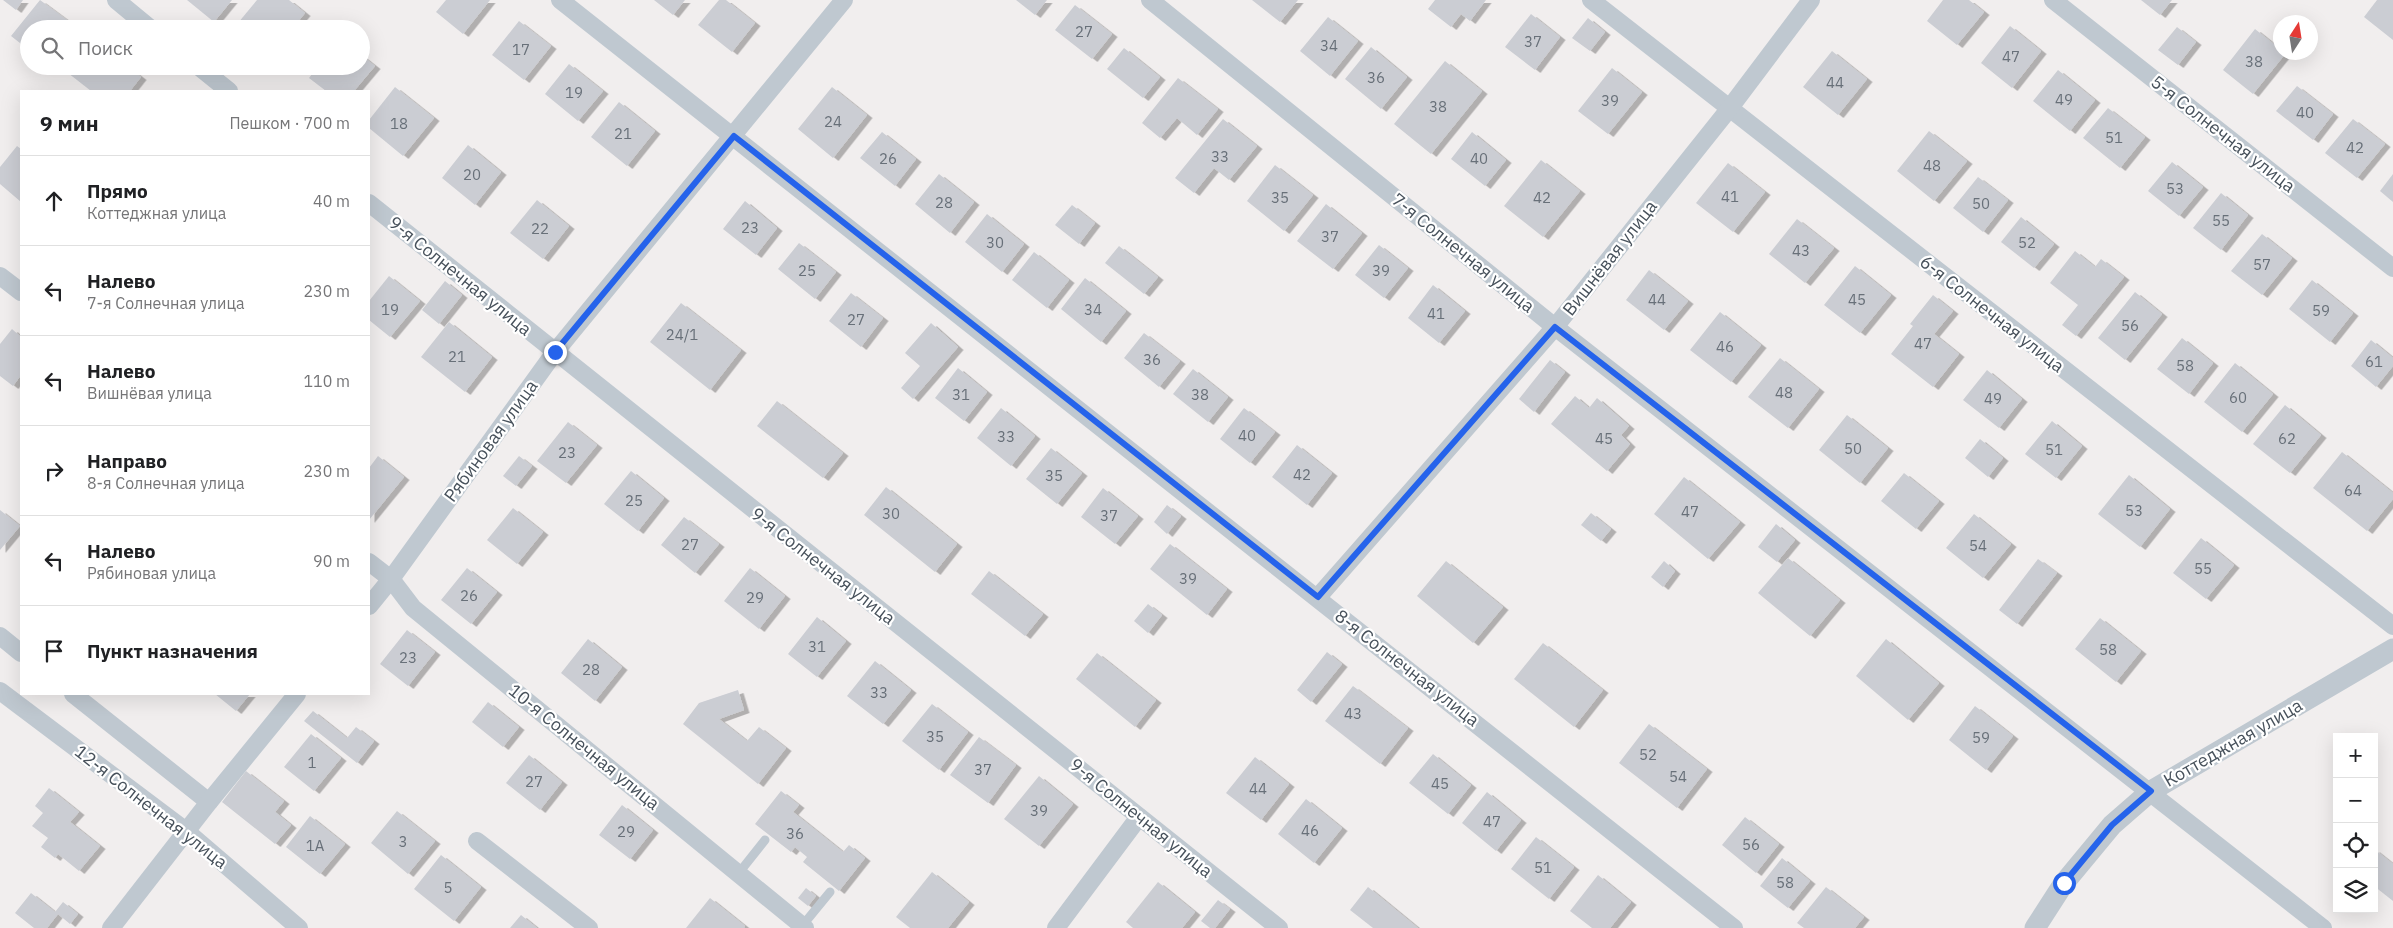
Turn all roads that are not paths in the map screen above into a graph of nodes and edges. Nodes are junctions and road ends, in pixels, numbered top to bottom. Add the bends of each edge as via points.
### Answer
1 (116, 0) edge
2 (560, 0) edge
3 (844, 0) edge
4 (1150, 0) edge
5 (1591, 0) edge
6 (1811, 0) edge
7 (2053, 0) edge
8 (140, 20) edge
9 (209, 75) edge
10 (228, 90) edge
11 (1729, 109) junction
12 (734, 136) junction
13 (370, 204) edge
14 (2393, 268) edge
15 (0, 276) edge
16 (20, 291) edge
17 (1555, 327) junction
18 (555, 352) junction
19 (370, 563) edge
20 (391, 579) junction
21 (1318, 597) junction
22 (370, 605) edge
23 (2393, 626) edge
24 (0, 636) edge
25 (2393, 649) edge
26 (20, 652) edge
27 (0, 691) edge
28 (74, 695) edge
29 (296, 695) edge
30 (2151, 791) junction
31 (208, 802) junction
32 (1139, 816) junction
33 (186, 831) junction
34 (765, 840) dead end
35 (477, 841) dead end
36 (738, 874) junction
37 (830, 892) dead end
38 (804, 927) edge
39 (111, 928) edge
40 (298, 928) edge
41 (589, 928) edge
42 (1056, 928) edge
43 (1279, 928) edge
44 (1734, 928) edge
45 (2035, 928) edge
46 (2323, 928) edge

1 - 8 street
2 - 12 street, 8-я Солнечная улица
3 - 12 street, Рябиновая улица
4 - 17 street, 7-я Солнечная улица
5 - 11 street, 6-я Солнечная улица
6 - 11 street, Вишнёвая улица
7 - 14 street, 5-я Солнечная улица
9 - 10 street
11 - 17 street, Вишнёвая улица
11 - 23 street, 6-я Солнечная улица
12 - 18 street, Рябиновая улица
12 - 21 street, 8-я Солнечная улица
13 - 18 street, 9-я Солнечная улица
15 - 16 street
17 - 21 street, Вишнёвая улица
17 - 30 street, 7-я Солнечная улица
18 - 20 street, Рябиновая улица
18 - 32 street, 9-я Солнечная улица
19 - 20 street, 10-я Солнечная улица
20 - 22 street, Рябиновая улица
20 - 36 street, 10-я Солнечная улица via 413,608
21 - 44 street, 8-я Солнечная улица
24 - 26 street
25 - 30 street, Коттеджная улица
27 - 33 street, 12-я Солнечная улица
28 - 31 street
29 - 31 street
30 - 45 street, Коттеджная улица via 2112,825 2064,883
30 - 46 street, 7-я Солнечная улица
31 - 33 street
32 - 42 street
32 - 43 street, 9-я Солнечная улица
33 - 39 street
33 - 40 street, 12-я Солнечная улица
34 - 36 lane
35 - 41 street
36 - 38 street, 10-я Солнечная улица
37 - 38 lane

